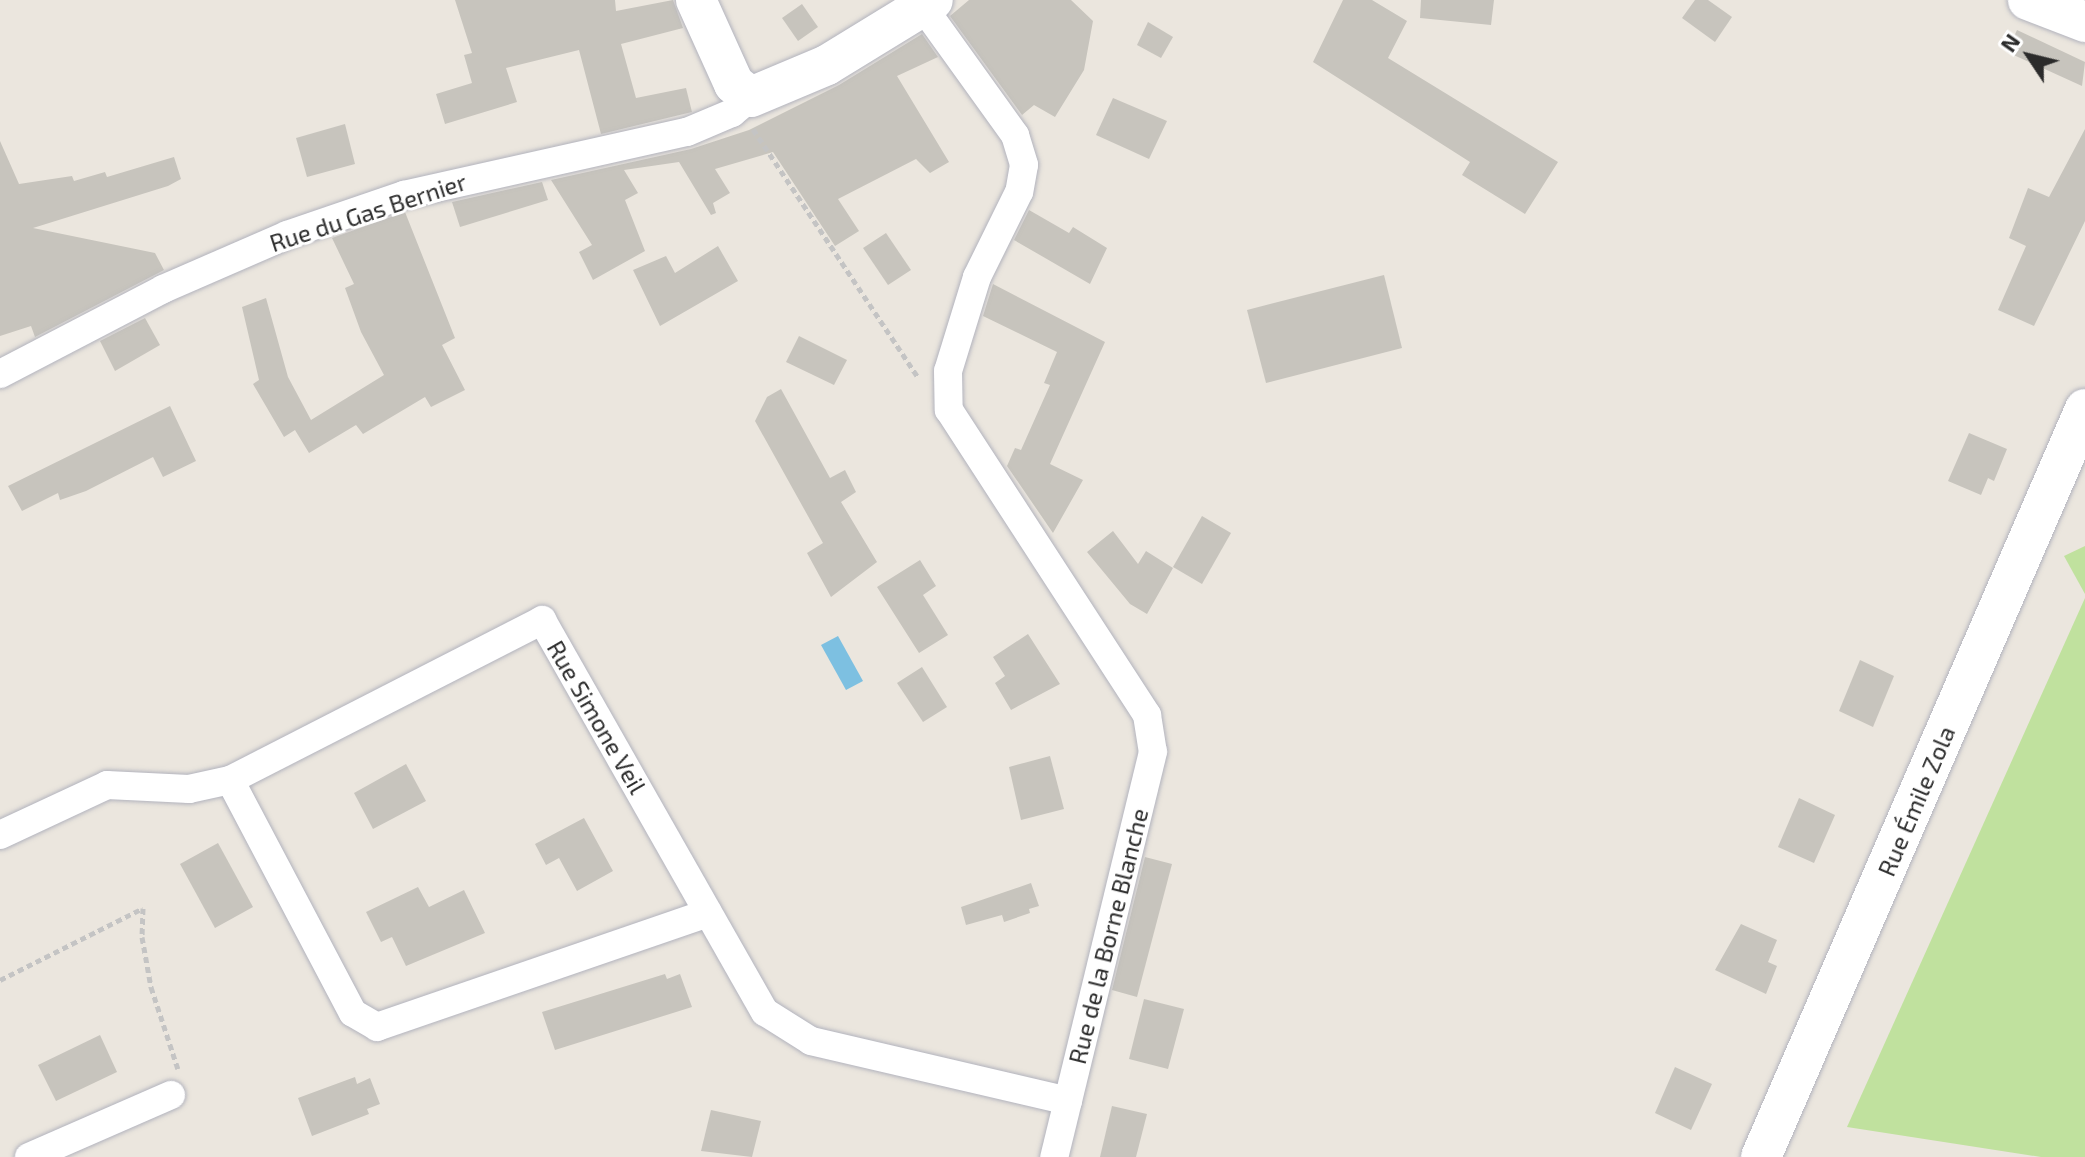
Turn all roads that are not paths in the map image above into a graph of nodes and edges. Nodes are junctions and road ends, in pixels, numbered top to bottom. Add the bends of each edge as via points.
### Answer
1 (696, 0) edge
2 (2028, 0) edge
3 (928, 3) edge
4 (2085, 22) edge
5 (751, 97) junction
6 (0, 374) edge
7 (2078, 427) edge
8 (230, 780) junction
9 (0, 835) edge
10 (708, 913) junction
11 (171, 1095) road end
12 (1068, 1101) junction
13 (29, 1157) edge
14 (1054, 1157) edge
15 (1761, 1157) edge

1 - 5 street via 734,84
2 - 4 street
3 - 5 street via 827,65
3 - 12 street, Rue de la Borne Blanche via 1015,135 1024,165 1019,192 977,277 948,371 949,410 1147,715 1153,752
5 - 6 street, Rue du Gas Bernier via 732,113 687,132 404,195 287,235 163,289
7 - 15 street, Rue Émile Zola
8 - 9 street, Rue Simone Veil via 189,789 107,785
8 - 10 street via 353,1013 377,1027
8 - 10 street, Rue Simone Veil via 542,620
10 - 12 street, Rue Simone Veil via 765,1012 811,1041
11 - 13 street
12 - 14 street, Rue de la Borne Blanche

